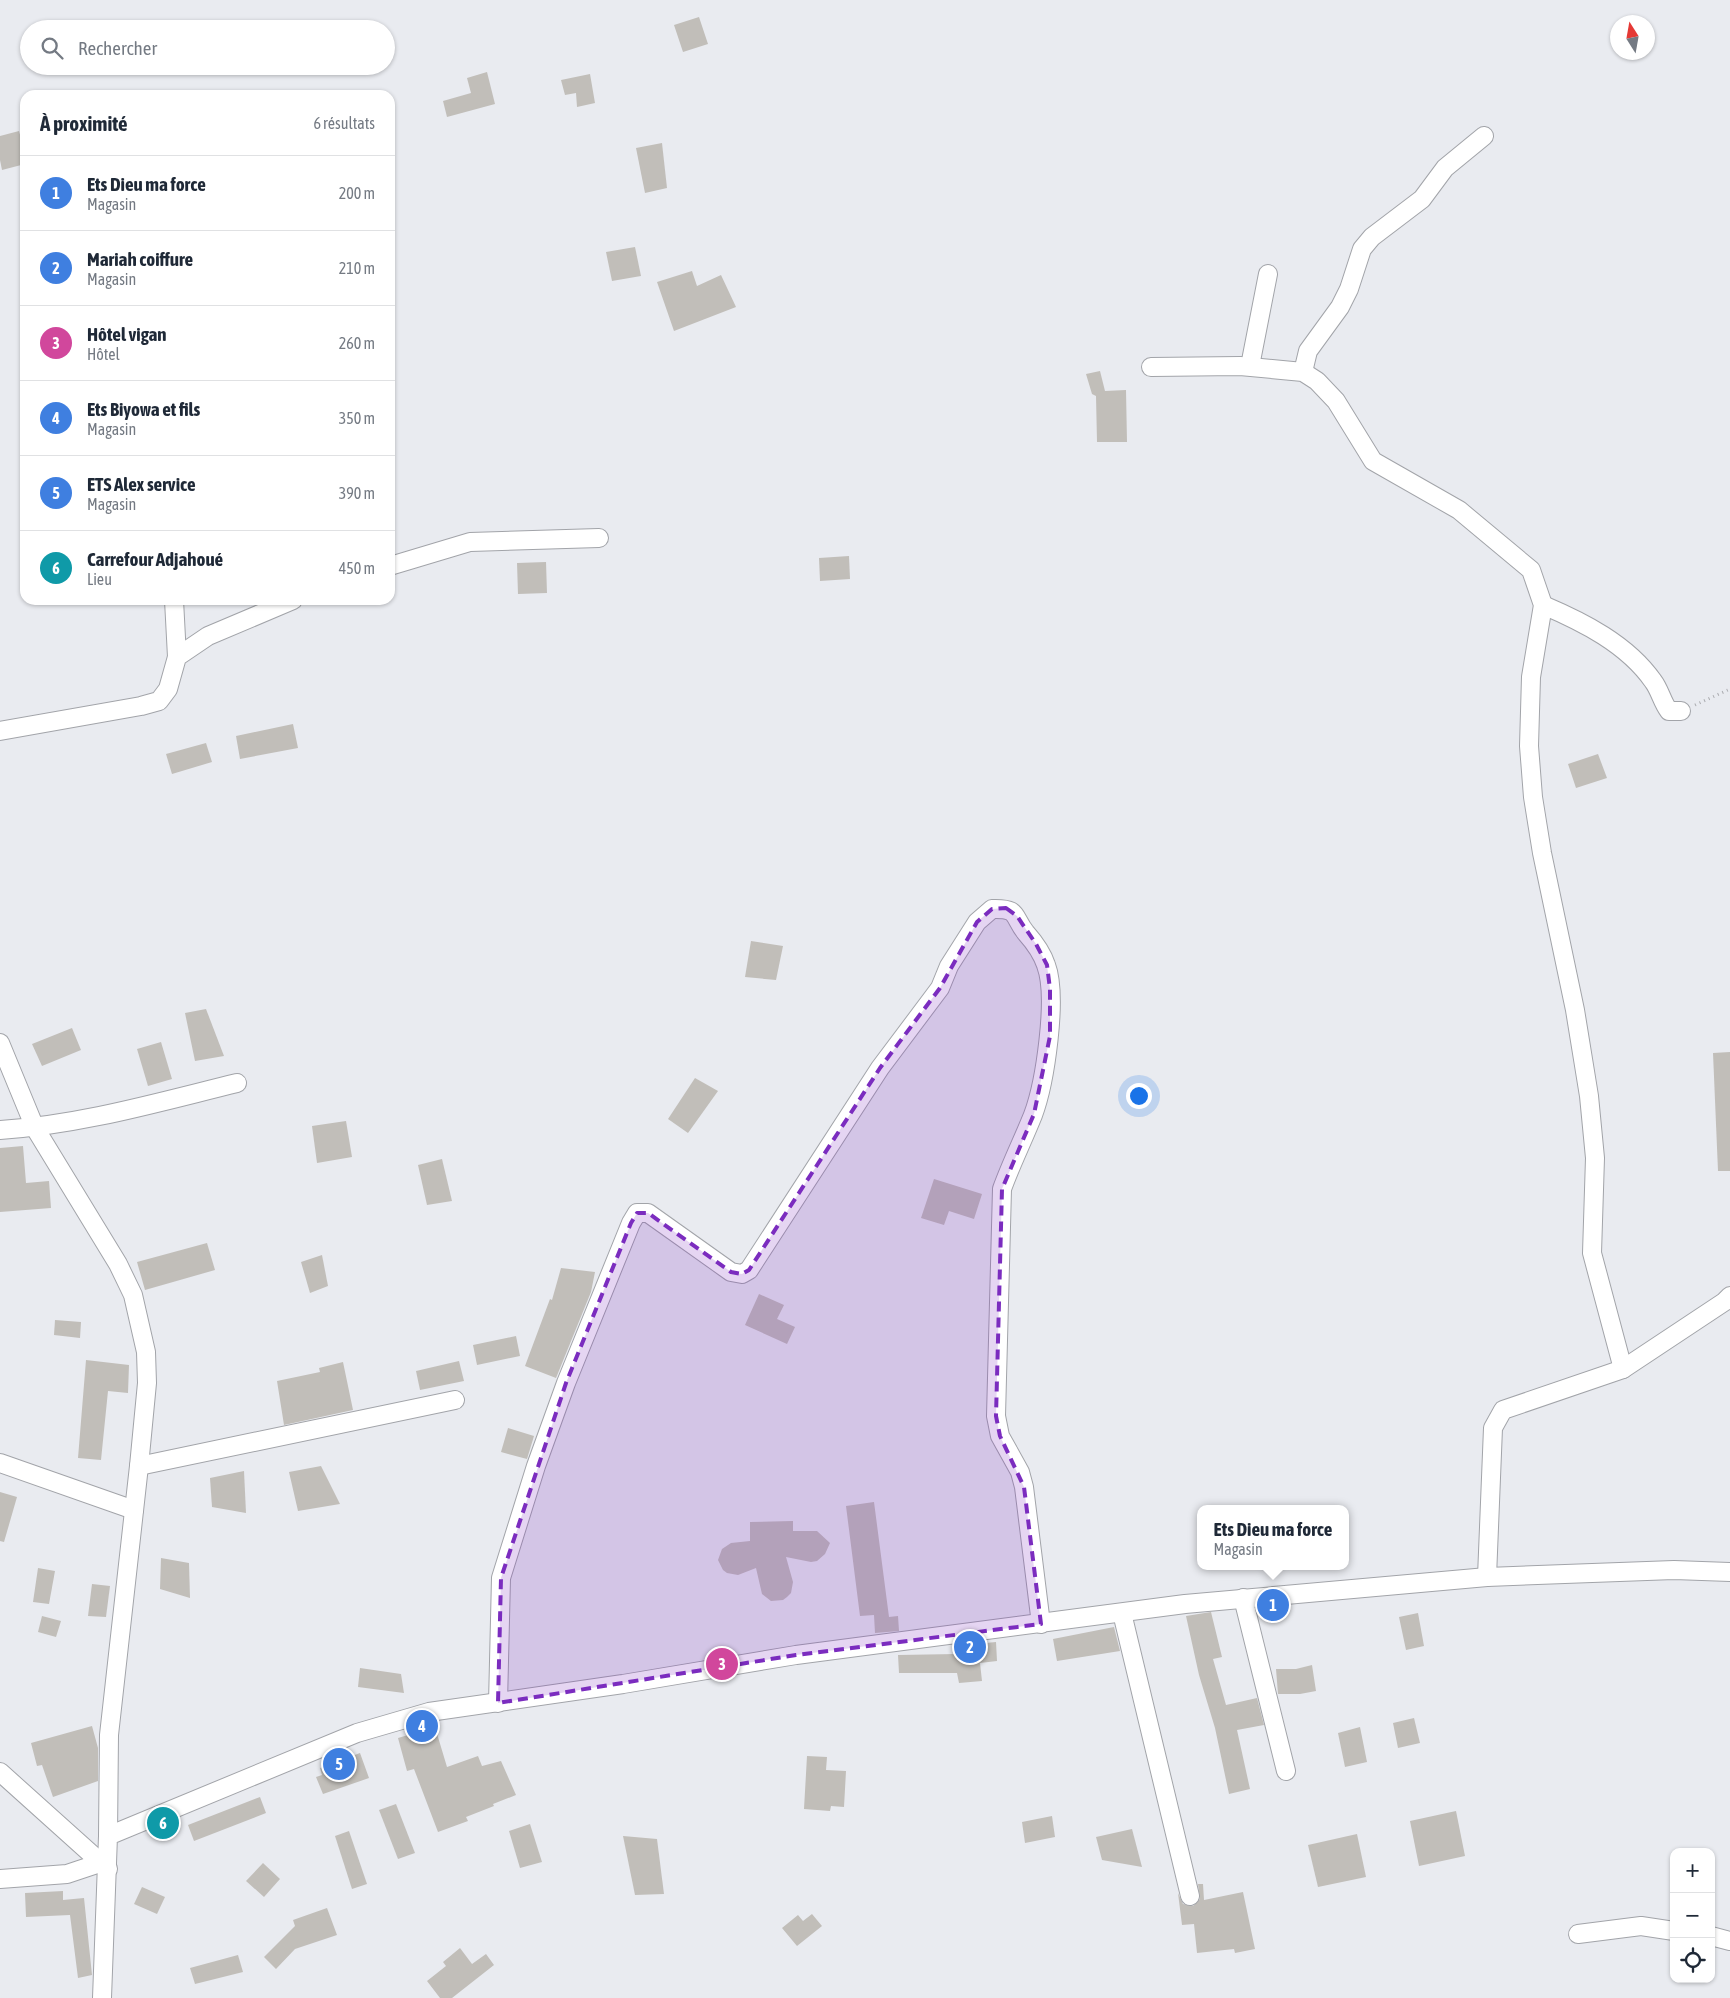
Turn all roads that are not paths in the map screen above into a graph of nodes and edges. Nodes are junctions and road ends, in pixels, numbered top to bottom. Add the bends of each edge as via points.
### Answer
1 (1484, 136) dead end
2 (1268, 274) dead end
3 (1250, 366) junction
4 (1151, 367) dead end
5 (1303, 372) junction
6 (599, 538) dead end
7 (395, 564) edge
8 (174, 605) edge
9 (279, 605) edge
10 (1543, 605) junction
11 (178, 657) junction
12 (1681, 711) road end
13 (0, 731) edge
14 (0, 1043) edge
15 (237, 1083) dead end
16 (35, 1128) junction
17 (0, 1130) edge
18 (1730, 1296) edge
19 (1623, 1370) junction
20 (455, 1400) dead end
21 (0, 1463) edge
22 (139, 1466) junction
23 (134, 1510) junction
24 (1730, 1572) edge
25 (1487, 1577) junction
26 (1243, 1598) junction
27 (1122, 1613) junction
28 (1041, 1624) junction
29 (498, 1703) junction
30 (1286, 1771) dead end
31 (0, 1772) edge
32 (108, 1836) junction
33 (104, 1866) junction
34 (0, 1879) edge
35 (1190, 1896) dead end
36 (1670, 1930) edge
37 (1578, 1934) dead end
38 (1715, 1937) edge
39 (1730, 1941) edge
40 (102, 1998) edge

1 - 5 street via 1445,168 1422,199 1372,237 1362,249 1349,289 1308,351
2 - 3 street
3 - 4 street
3 - 5 street
5 - 10 street via 1336,401 1373,461 1459,510 1531,570
6 - 7 street via 470,542
8 - 11 street
9 - 11 street via 208,636
10 - 12 street via 1581,621 1620,647 1651,677 1669,711
10 - 19 street via 1531,677 1533,797 1589,1096 1595,1158 1592,1253
11 - 13 street via 168,689 159,701
14 - 16 street
15 - 16 street
16 - 17 street
16 - 22 street via 118,1264 133,1295 146,1352 147,1383
18 - 19 street
19 - 25 street via 1503,1410 1493,1428
20 - 22 street
21 - 23 street
22 - 23 street
23 - 32 street via 109,1735
24 - 25 street via 1674,1570
25 - 26 street
26 - 27 street
26 - 30 street
27 - 28 street
27 - 35 street
28 - 29 street via 796,1655
28 - 29 street via 1024,1487 1020,1472 1000,1436 996,1416 1002,1189 1034,1114 1050,1036 1050,989 1047,965 1036,944 1017,916 1006,908 992,909 977,922 949,966 940,988 880,1068 749,1270 742,1274 731,1272 648,1213 638,1213 631,1223 566,1383 501,1578
29 - 32 street via 429,1712 357,1733
31 - 33 street
32 - 33 street
33 - 34 street via 68,1874
33 - 40 street
36 - 37 street via 1641,1926
38 - 39 street

